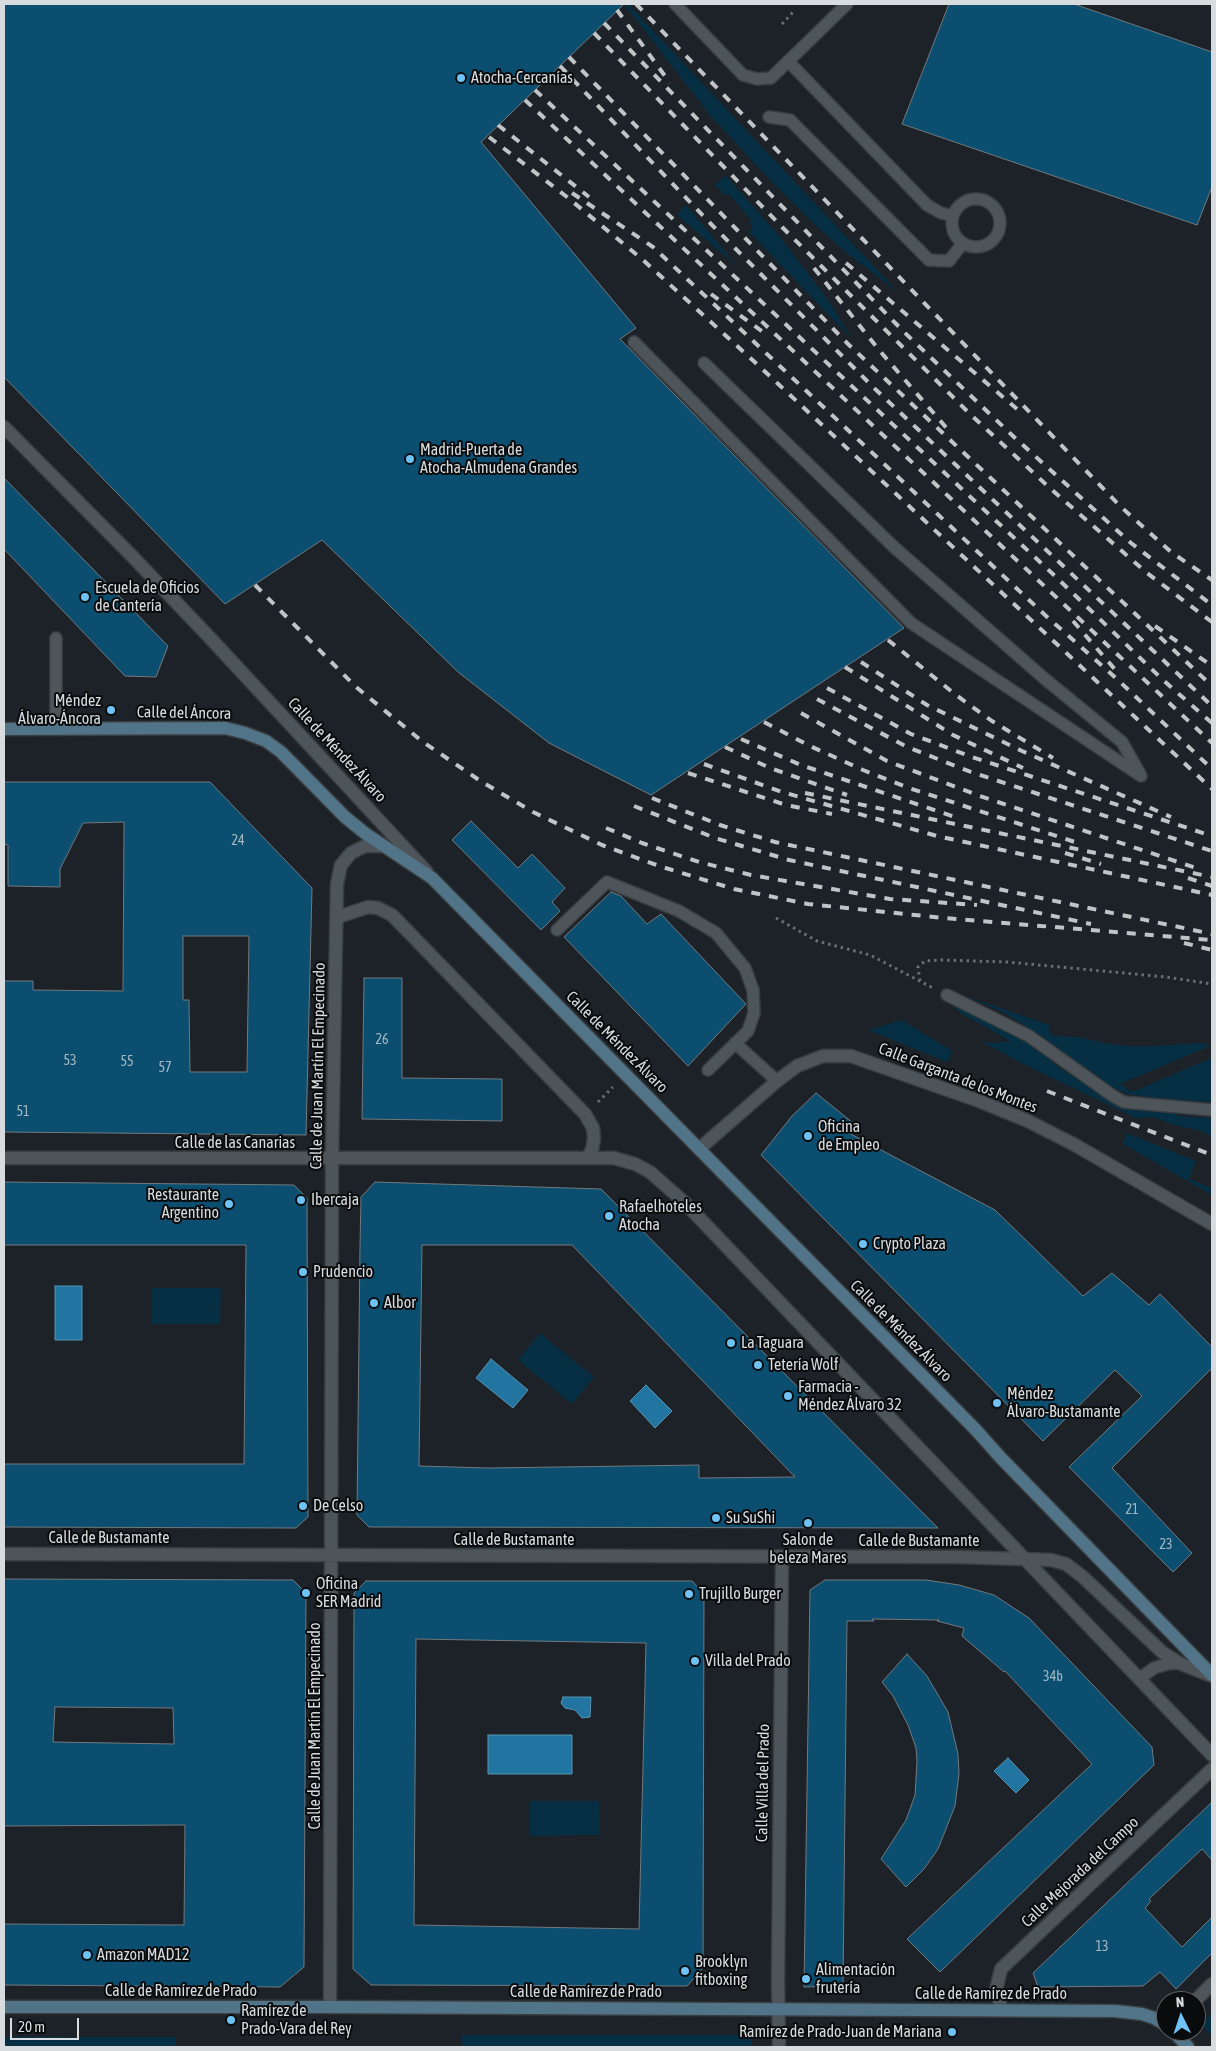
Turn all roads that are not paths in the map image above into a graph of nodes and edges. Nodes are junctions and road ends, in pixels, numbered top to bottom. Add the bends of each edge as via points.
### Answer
1 (675, 4) edge
2 (847, 4) edge
3 (788, 61) junction
4 (769, 117) dead end
5 (953, 216) junction
6 (963, 243) junction
7 (634, 342) dead end
8 (704, 363) dead end
9 (4, 427) edge
10 (56, 638) dead end
11 (4, 729) edge
12 (56, 729) junction
13 (382, 846) junction
14 (432, 878) junction
15 (338, 917) junction
16 (557, 930) dead end
17 (947, 995) road end
18 (735, 1043) junction
19 (708, 1070) dead end
20 (777, 1081) junction
21 (1212, 1110) edge
22 (699, 1149) junction
23 (4, 1158) edge
24 (587, 1158) junction
25 (332, 1159) junction
26 (1212, 1224) edge
27 (4, 1554) edge
28 (332, 1555) junction
29 (782, 1558) junction
30 (1025, 1558) junction
31 (1180, 1663) junction
32 (1212, 1675) edge
33 (1139, 1679) junction
34 (1212, 1755) edge
35 (1212, 1769) edge
36 (4, 2007) edge
37 (330, 2007) junction
38 (778, 2010) junction
39 (1002, 2010) junction
40 (1156, 2019) edge
41 (779, 2047) edge

1 - 3 lane via 743,75 771,78
2 - 3 lane
3 - 5 lane via 928,205
4 - 6 lane via 790,120 929,260 949,261
5 - 6 lane via 952,228
5 - 6 lane via 960,204 980,199 992,205 1000,216 1000,229 991,242 977,247
7 - 8 lane via 911,623 1141,776 1122,742 895,548
9 - 14 street, Calle de Méndez Álvaro via 212,640
10 - 12 lane
11 - 12 main road, Calle del Áncora
12 - 13 main road, Calle del Áncora via 225,728 245,732 281,752 345,817
13 - 14 main road, Calle del Áncora
13 - 15 street, Calle de Juan Martín El Empecinado via 358,849 341,865 337,884
14 - 22 main road, Calle de Méndez Álvaro
15 - 24 street via 368,907 392,915 585,1114 593,1128 594,1139
15 - 25 street, Calle de Juan Martín El Empecinado
16 - 18 lane via 607,882 679,911 716,933 745,968 753,990 751,1025
17 - 21 lane via 1029,1036 1124,1102
18 - 19 lane
18 - 20 lane
20 - 22 street, Calle Garganta de los Montes
20 - 26 street, Calle Garganta de los Montes via 823,1056 851,1056 1028,1121
22 - 32 main road, Calle de Méndez Álvaro
23 - 25 street, Calle de las Canarias
24 - 25 street, Calle de las Canarias
24 - 30 street via 614,1158 635,1164 650,1172 684,1202
25 - 28 street, Calle de Juan Martín El Empecinado
27 - 28 street, Calle de Bustamante
28 - 29 street, Calle de Bustamante
28 - 37 street, Calle de Juan Martín El Empecinado
29 - 30 street, Calle de Bustamante
29 - 38 street, Calle Villa del Prado
30 - 31 street, Calle de Méndez Álvaro via 1066,1564 1162,1652
30 - 33 street
31 - 32 street, Calle de Méndez Álvaro
31 - 33 lane via 1154,1668
33 - 34 street
35 - 39 street, Calle Mejorada del Campo via 1001,1969 996,1990
36 - 37 main road, Calle de Ramírez de Prado
37 - 38 main road, Calle de Ramírez de Prado
38 - 39 main road, Calle de Ramírez de Prado
38 - 41 street, Calle Villa del Prado
39 - 40 main road, Calle de Ramírez de Prado via 1115,2011

